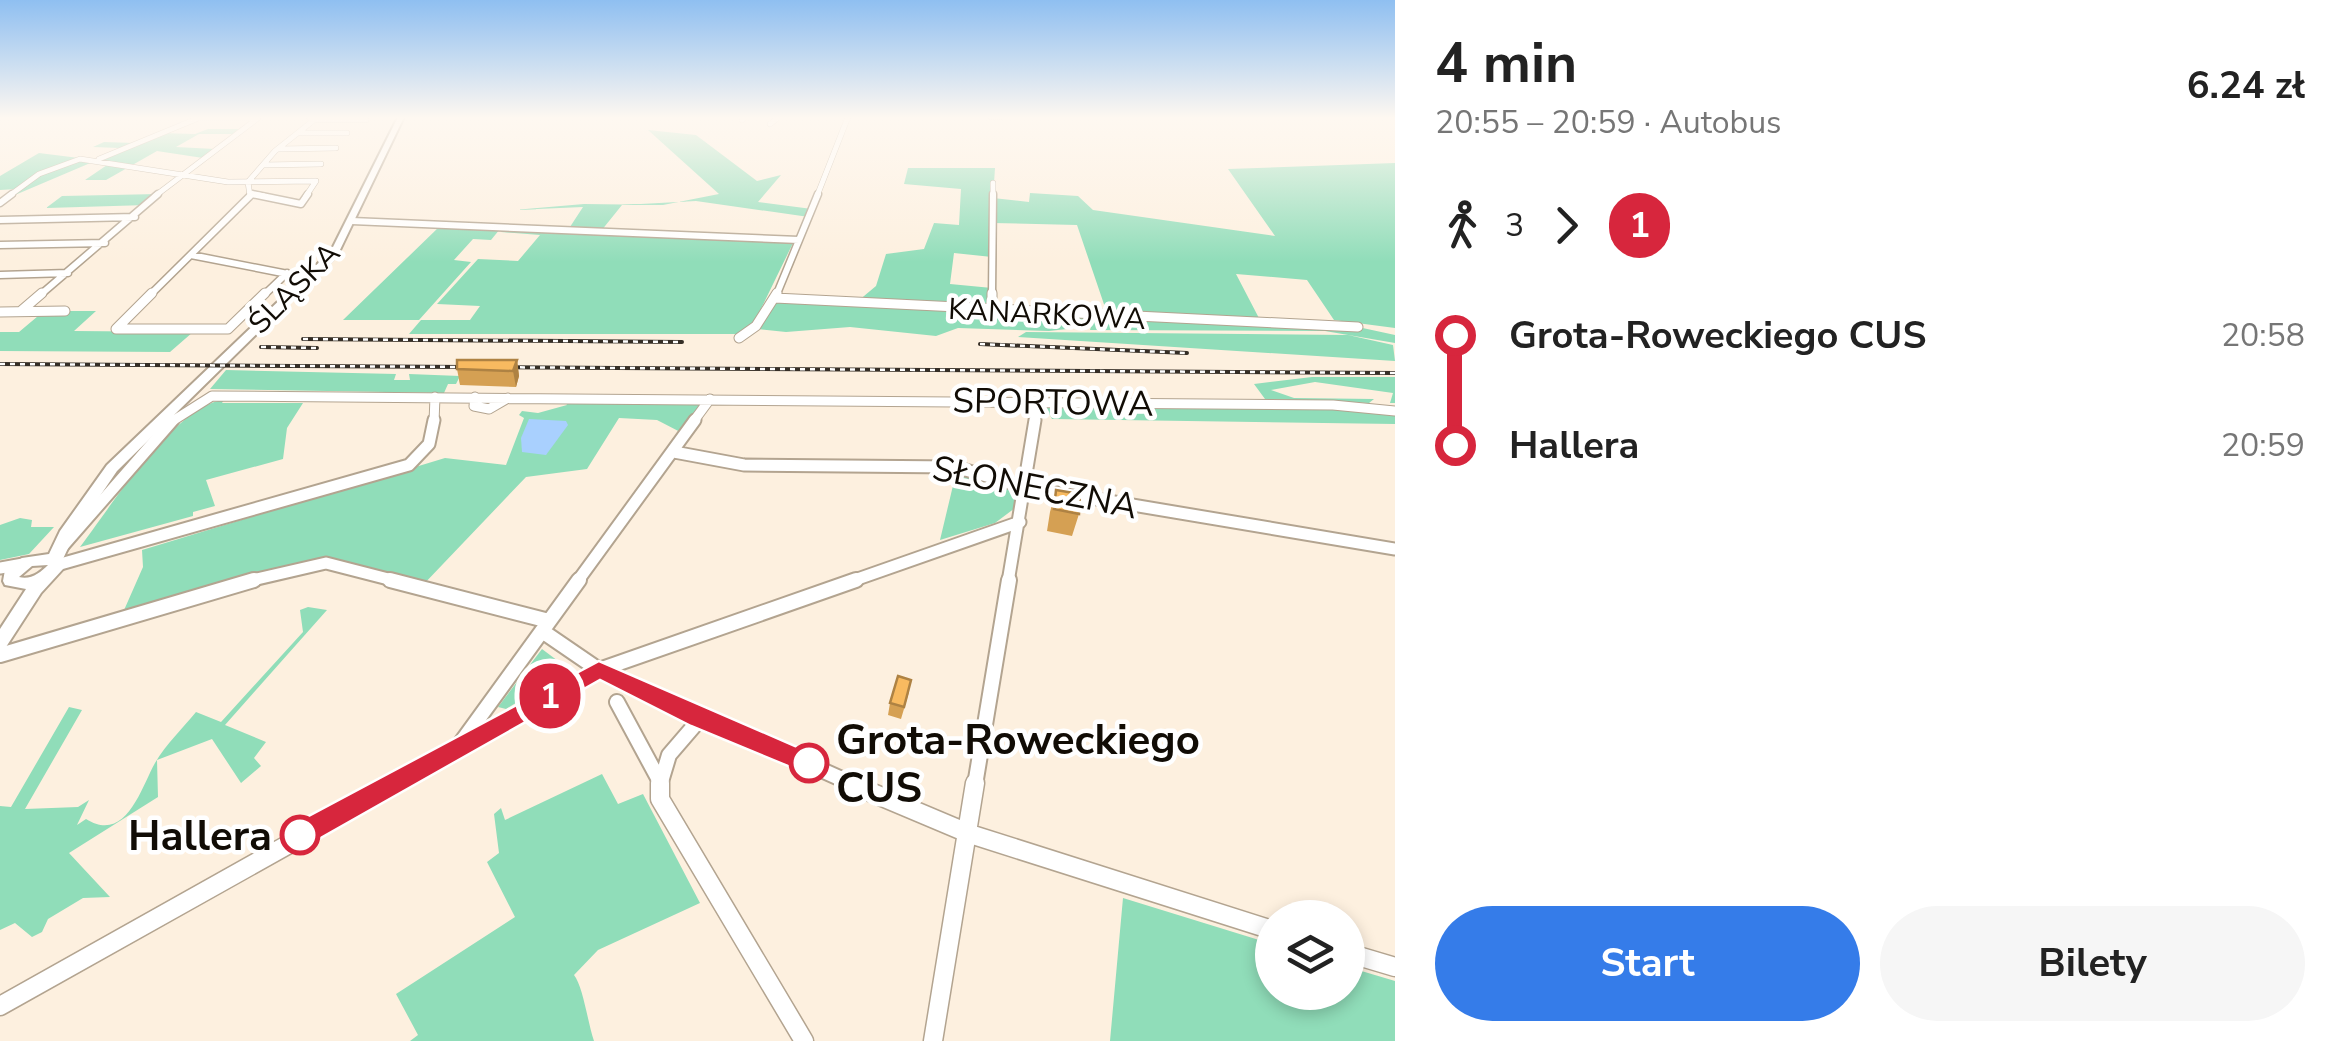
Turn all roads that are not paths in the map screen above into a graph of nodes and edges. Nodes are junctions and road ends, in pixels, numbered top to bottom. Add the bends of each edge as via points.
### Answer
1 (59, 166) edge
2 (136, 166) edge
3 (193, 166) edge
4 (262, 166) edge
5 (377, 166) edge
6 (829, 166) edge
7 (184, 172) junction
8 (248, 182) junction
9 (993, 182) dead end
10 (252, 194) junction
11 (0, 203) edge
12 (134, 217) junction
13 (0, 220) edge
14 (352, 221) junction
15 (800, 240) junction
16 (105, 243) junction
17 (0, 246) edge
18 (191, 255) junction
19 (68, 273) junction
20 (287, 274) junction
21 (0, 275) edge
22 (308, 278) junction
23 (776, 298) junction
24 (21, 311) junction
25 (65, 311) dead end
26 (0, 312) edge
27 (992, 312) junction
28 (1358, 327) dead end
29 (740, 338) dead end
30 (434, 398) junction
31 (710, 400) junction
32 (1038, 402) junction
33 (1395, 411) edge
34 (674, 452) junction
35 (1025, 486) junction
36 (1020, 522) junction
37 (1395, 550) edge
38 (57, 556) junction
39 (29, 562) junction
40 (8, 577) edge
41 (20, 611) junction
42 (545, 626) junction
43 (0, 643) edge
44 (0, 655) edge
45 (599, 670) junction
46 (617, 702) dead end
47 (700, 719) junction
48 (458, 748) junction
49 (658, 778) junction
50 (970, 834) junction
51 (1255, 925) edge
52 (1365, 958) edge
53 (1395, 967) edge
54 (0, 1006) edge
55 (804, 1041) edge
56 (933, 1041) edge

1 - 11 street
2 - 7 street
3 - 7 street
4 - 8 street
5 - 14 street, ŚLĄSKA
6 - 15 street
7 - 8 street
7 - 12 street
8 - 10 street
8 - 10 street via 316,180 300,204
9 - 27 street
10 - 18 street
12 - 13 street
12 - 16 street
14 - 15 street
14 - 22 street, ŚLĄSKA
15 - 23 street
16 - 17 street
16 - 19 street
18 - 20 street
18 - 20 street, ŚLĄSKA via 116,329 228,329
19 - 21 street
19 - 24 street
20 - 22 street
22 - 38 street, ŚLĄSKA via 112,468
23 - 27 street, KANARKOWA
23 - 29 street via 758,329
24 - 25 street
24 - 26 street
27 - 28 street, KANARKOWA
30 - 31 street, SPORTOWA via 475,398 474,406 488,409 508,398
30 - 38 street via 431,444 408,465
30 - 38 street via 212,396 192,405 140,457
31 - 32 street, SPORTOWA
31 - 34 street
32 - 33 street, SPORTOWA
32 - 35 street
34 - 35 street, SŁONECZNA via 744,465 955,466
34 - 42 street
35 - 36 street
35 - 37 street, SŁONECZNA
36 - 45 street
36 - 50 street
38 - 39 street
38 - 39 street
38 - 40 street
38 - 41 street
39 - 40 street
40 - 41 street
41 - 43 street
42 - 44 street via 326,562 202,592
42 - 45 street
42 - 48 street
45 - 47 street
45 - 48 street
46 - 49 street
47 - 49 street via 669,752
47 - 50 street
48 - 54 street
49 - 55 street via 660,799
50 - 51 street
50 - 56 street
52 - 53 street

